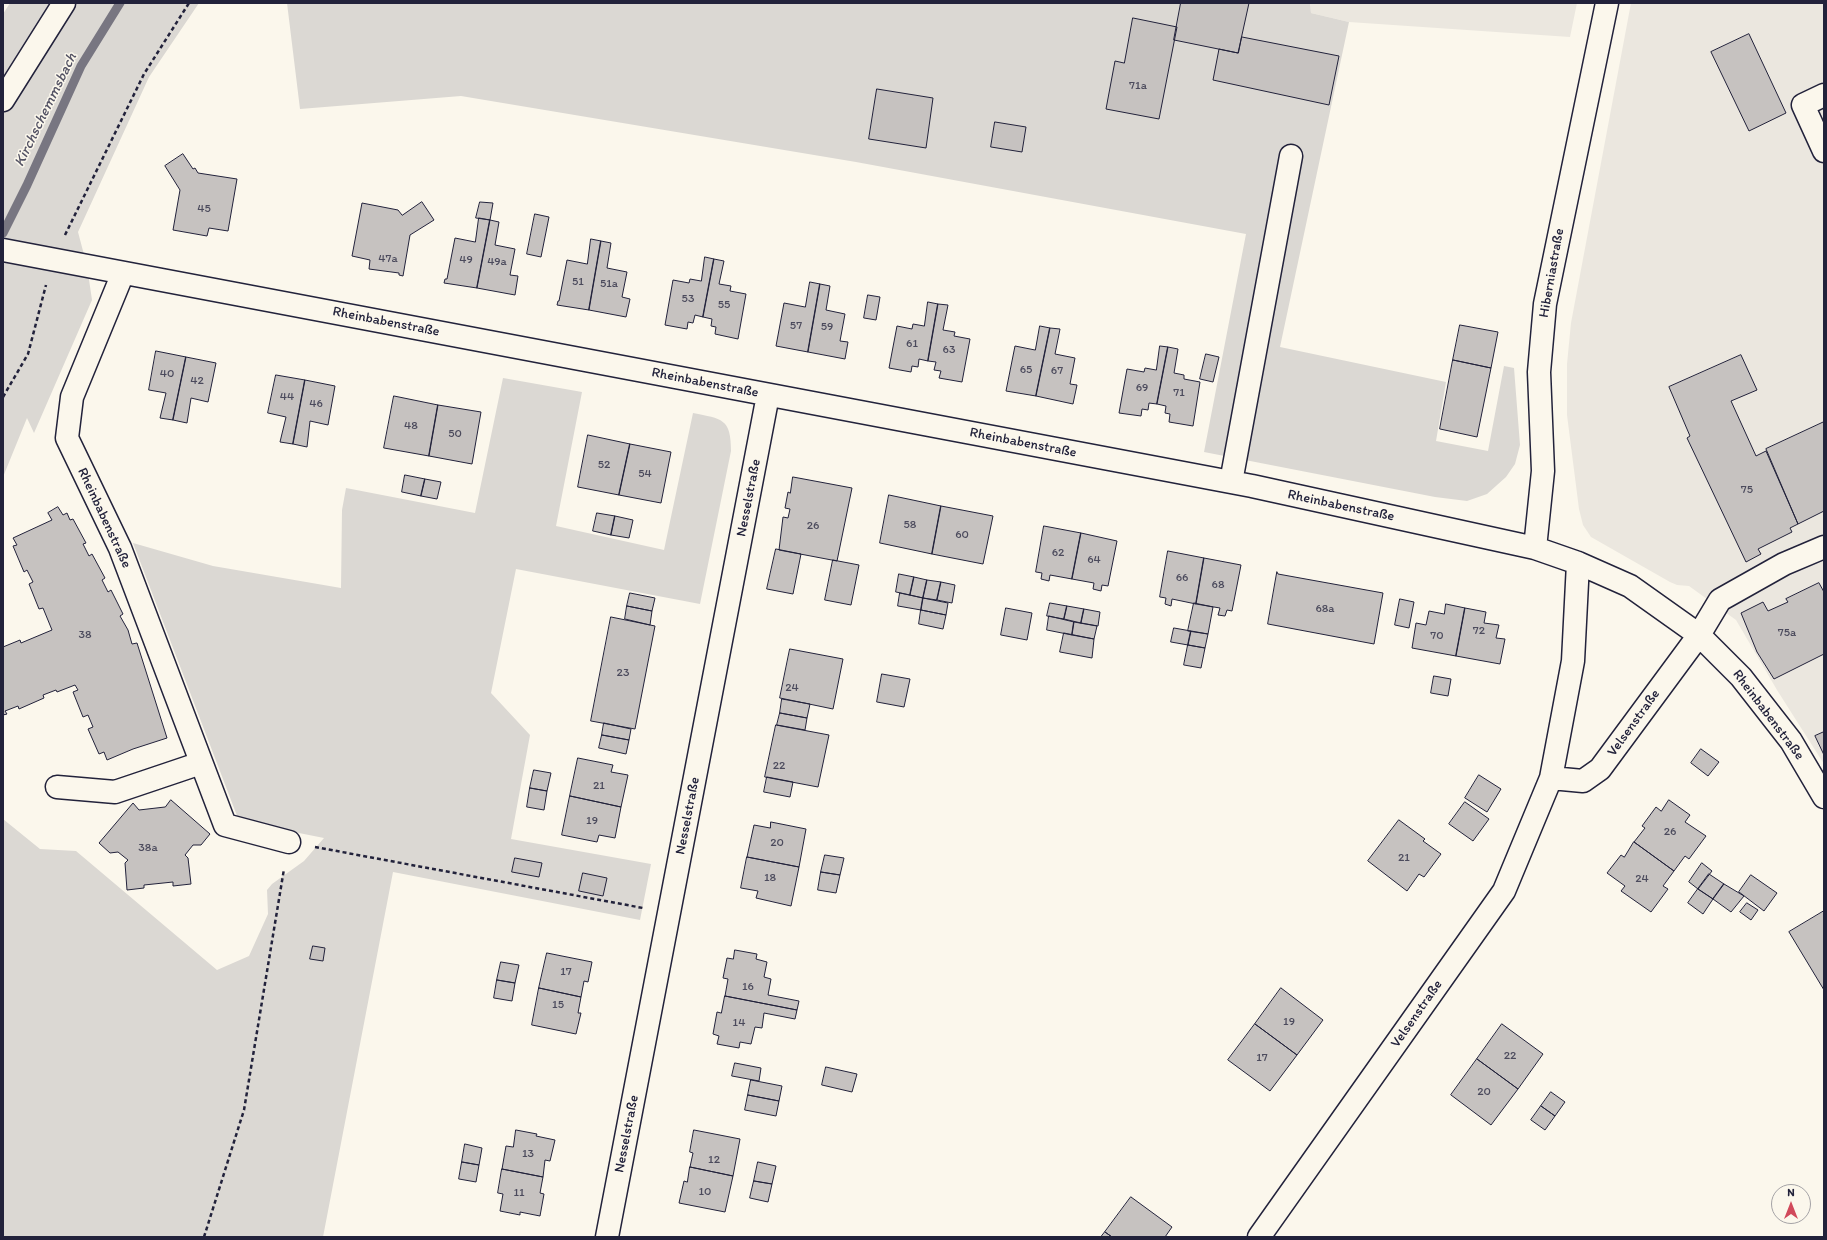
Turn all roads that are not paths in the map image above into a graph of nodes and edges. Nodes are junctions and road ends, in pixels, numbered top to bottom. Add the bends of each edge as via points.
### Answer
1 (64, 3) edge
2 (1607, 3) edge
3 (1824, 95) edge
4 (3, 100) edge
5 (1824, 151) edge
6 (1291, 156) dead end
7 (3, 250) edge
8 (124, 273) junction
9 (768, 395) junction
10 (1231, 482) junction
11 (1824, 547) edge
12 (1536, 548) junction
13 (1578, 563) junction
14 (1699, 634) junction
15 (201, 763) junction
16 (1551, 778) junction
17 (57, 788) dead end
18 (1824, 797) edge
19 (288, 842) road end
20 (607, 1237) edge
21 (1259, 1237) edge

1 - 4 street
2 - 12 street, Hiberniastraße via 1544,304 1539,372 1543,471
3 - 5 street via 1803,105
6 - 10 street
7 - 8 street, Rheinbabenstraße
8 - 9 street, Rheinbabenstraße
8 - 15 street, Rheinbabenstraße via 72,397 67,438 120,548
9 - 10 street, Rheinbabenstraße
9 - 20 street, Nesselstraße
10 - 12 street, Rheinbabenstraße
11 - 14 street, Velsenstraße via 1784,564 1720,600
12 - 13 street, Rheinbabenstraße
13 - 14 street, Rheinbabenstraße via 1630,586
13 - 16 street, Velsenstraße via 1573,661
14 - 16 street, Velsenstraße via 1600,769 1583,781
14 - 18 street, Rheinbabenstraße via 1746,682 1791,741
15 - 17 street via 115,792
15 - 19 street, Rheinbabenstraße via 225,825
16 - 21 street, Velsenstraße via 1504,891

